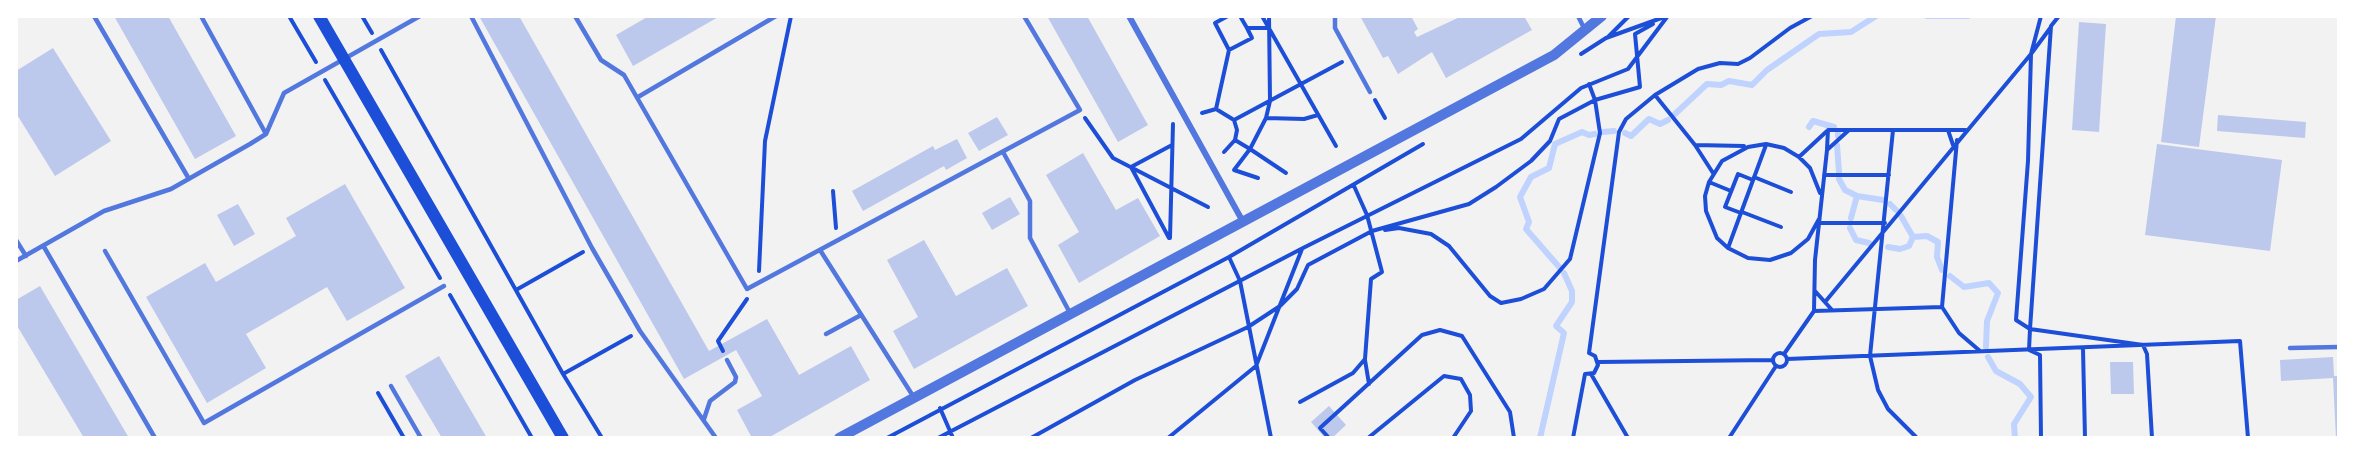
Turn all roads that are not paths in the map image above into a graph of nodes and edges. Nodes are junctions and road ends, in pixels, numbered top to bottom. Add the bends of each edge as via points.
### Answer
1 (94, 16) edge
2 (201, 16) edge
3 (319, 16) edge
4 (420, 16) edge
5 (471, 16) edge
6 (575, 16) edge
7 (776, 16) edge
8 (1024, 16) edge
9 (1128, 16) edge
10 (1335, 16) edge
11 (1578, 16) edge
12 (1602, 16) edge
13 (1586, 32) junction
14 (344, 60) junction
15 (1370, 92) road end
16 (638, 97) junction
17 (266, 134) junction
18 (1003, 152) junction
19 (189, 179) junction
20 (1242, 220) junction
21 (16, 240) edge
22 (44, 247) junction
23 (820, 250) junction
24 (105, 251) dead end
25 (26, 256) junction
26 (16, 261) edge
27 (444, 286) road end
28 (1070, 313) junction
29 (861, 315) junction
30 (826, 334) dead end
31 (2338, 347) edge
32 (2290, 348) dead end
33 (727, 360) road end
34 (391, 386) dead end
35 (914, 396) junction
36 (704, 419) junction
37 (155, 438) edge
38 (421, 438) edge
39 (563, 438) edge
40 (716, 438) edge
41 (839, 438) edge

1 - 19 lane
2 - 17 lane
3 - 14 main road
4 - 14 lane
5 - 36 lane via 640,332
6 - 16 lane via 601,60 621,71
7 - 16 lane
8 - 18 lane via 1080,110
9 - 20 street
10 - 15 lane via 1335,28
11 - 13 lane
12 - 13 street
13 - 20 street via 1554,55
14 - 17 lane via 285,93
14 - 39 main road
16 - 23 lane via 747,289
17 - 19 lane
18 - 23 lane
18 - 28 lane via 1029,201 1030,238
19 - 22 lane via 171,189 104,211
20 - 28 street
21 - 25 lane
22 - 25 lane
22 - 37 lane
23 - 29 lane
24 - 27 lane via 204,423
25 - 26 lane
28 - 35 street
29 - 30 lane
29 - 35 lane
31 - 32 lane
33 - 36 lane via 735,382 710,401
34 - 38 lane
35 - 41 street
36 - 40 lane

